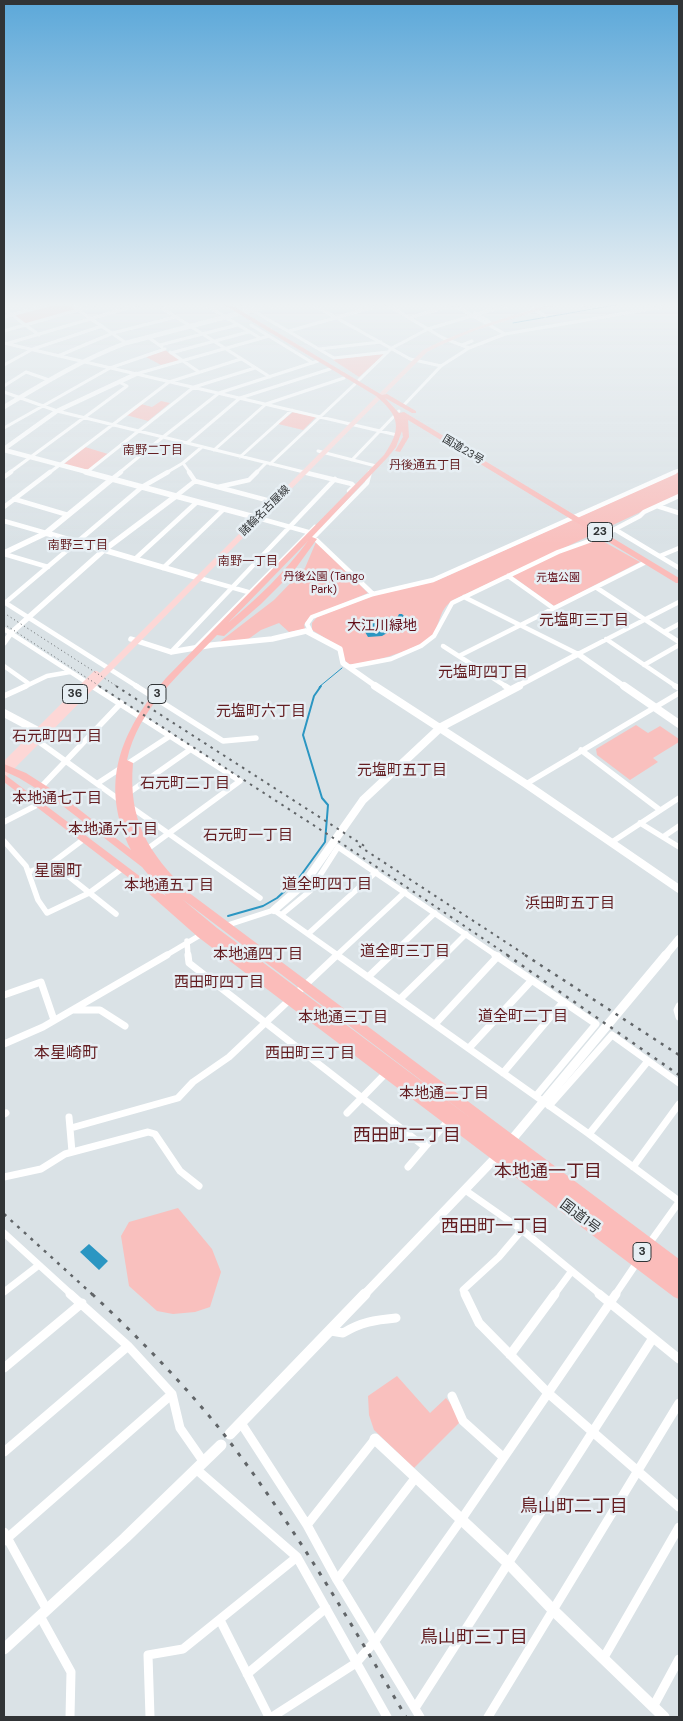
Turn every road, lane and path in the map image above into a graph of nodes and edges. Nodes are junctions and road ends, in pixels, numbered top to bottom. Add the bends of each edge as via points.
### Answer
1 (43, 383) edge
2 (83, 383) edge
3 (116, 383) edge
4 (122, 383) edge
5 (167, 383) edge
6 (174, 383) edge
7 (209, 383) edge
8 (250, 383) edge
9 (286, 383) edge
10 (328, 383) edge
11 (356, 383) edge
12 (358, 383) edge
13 (359, 383) edge
14 (364, 383) edge
15 (390, 383) edge
16 (425, 383) edge
17 (194, 388) junction
18 (4, 392) edge
19 (219, 393) junction
20 (378, 395) junction
21 (21, 396) junction
22 (240, 398) junction
23 (266, 404) junction
24 (44, 405) junction
25 (4, 407) edge
26 (401, 408) junction
27 (292, 410) junction
28 (57, 411) junction
29 (320, 417) junction
30 (84, 418) junction
31 (413, 419) junction
32 (349, 424) junction
33 (111, 425) junction
34 (4, 428) edge
35 (139, 431) junction
36 (379, 431) junction
37 (397, 435) junction
38 (163, 437) junction
39 (187, 443) junction
40 (202, 447) junction
41 (4, 449) edge
42 (214, 450) junction
43 (321, 452) junction
44 (30, 457) junction
45 (240, 457) junction
46 (352, 460) junction
47 (183, 463) junction
48 (268, 464) junction
49 (59, 465) junction
50 (376, 466) junction
51 (303, 470) junction
52 (679, 470) edge
53 (87, 472) junction
54 (370, 472) junction
55 (4, 477) edge
56 (112, 479) junction
57 (334, 479) junction
58 (195, 481) junction
59 (524, 482) junction
60 (359, 483) junction
61 (142, 487) junction
62 (217, 488) junction
63 (176, 496) junction
64 (679, 496) edge
65 (14, 499) junction
66 (272, 501) junction
67 (197, 502) junction
68 (657, 506) junction
69 (4, 507) edge
70 (224, 509) junction
71 (679, 513) edge
72 (68, 515) junction
73 (255, 518) junction
74 (4, 521) edge
75 (290, 527) junction
76 (616, 530) junction
77 (308, 532) junction
78 (46, 533) junction
79 (314, 537) junction
80 (600, 537) junction
81 (77, 542) junction
82 (679, 548) edge
83 (104, 550) junction
84 (672, 551) junction
85 (4, 554) edge
86 (679, 555) edge
87 (660, 556) junction
88 (135, 559) junction
89 (644, 563) junction
90 (48, 567) junction
91 (163, 568) junction
92 (679, 568) edge
93 (679, 574) edge
94 (508, 576) junction
95 (196, 577) junction
96 (679, 583) edge
97 (232, 588) junction
98 (597, 588) junction
99 (248, 592) junction
100 (373, 594) junction
101 (464, 597) junction
102 (679, 602) edge
103 (4, 603) edge
104 (553, 608) junction
105 (28, 618) junction
106 (644, 619) junction
107 (679, 624) edge
108 (521, 625) junction
109 (4, 629) edge
110 (311, 632) junction
111 (664, 632) junction
112 (11, 633) junction
113 (606, 639) junction
114 (134, 640) junction
115 (4, 643) edge
116 (211, 643) junction
117 (679, 644) edge
118 (443, 646) dead end
119 (196, 647) junction
120 (171, 652) junction
121 (578, 654) junction
122 (459, 656) junction
123 (644, 664) junction
124 (4, 666) edge
125 (107, 667) junction
126 (349, 667) junction
127 (70, 672) junction
128 (28, 683) junction
129 (90, 684) junction
130 (679, 688) edge
131 (512, 690) junction
132 (4, 696) edge
133 (678, 697) edge
134 (120, 703) junction
135 (655, 707) junction
136 (4, 714) edge
137 (679, 724) edge
138 (441, 727) junction
139 (38, 731) junction
140 (170, 736) junction
141 (256, 738) dead end
142 (35, 739) junction
143 (191, 749) junction
144 (581, 750) junction
145 (67, 760) junction
146 (5, 771) edge
147 (98, 783) junction
148 (526, 784) junction
149 (41, 787) junction
150 (679, 798) edge
151 (120, 800) junction
152 (39, 804) junction
153 (660, 810) junction
154 (4, 822) edge
155 (640, 823) junction
156 (679, 826) edge
157 (170, 833) junction
158 (663, 837) junction
159 (84, 839) junction
160 (4, 841) edge
161 (612, 842) junction
162 (679, 847) edge
163 (135, 858) junction
164 (52, 862) junction
165 (123, 868) junction
166 (29, 872) junction
167 (376, 872) junction
168 (679, 889) edge
169 (405, 892) junction
170 (89, 893) junction
171 (260, 898) dead end
172 (278, 912) junction
173 (435, 913) junction
174 (116, 914) dead end
175 (231, 929) junction
176 (202, 934) junction
177 (308, 934) junction
178 (466, 934) junction
179 (679, 939) edge
180 (187, 941) junction
181 (337, 954) junction
182 (498, 956) junction
183 (368, 977) junction
184 (532, 980) junction
185 (308, 984) junction
186 (4, 995) edge
187 (291, 1000) junction
188 (400, 1000) junction
189 (564, 1002) junction
190 (679, 1006) edge
191 (72, 1010) junction
192 (679, 1017) edge
193 (54, 1020) junction
194 (266, 1023) junction
195 (435, 1024) junction
196 (597, 1024) junction
197 (125, 1026) dead end
198 (612, 1035) junction
199 (4, 1044) edge
200 (469, 1048) junction
201 (648, 1061) junction
202 (503, 1072) junction
203 (386, 1073) junction
204 (679, 1083) edge
205 (362, 1098) junction
206 (543, 1101) junction
207 (679, 1104) edge
208 (347, 1113) dead end
209 (69, 1117) dead end
210 (449, 1120) junction
211 (71, 1128) junction
212 (589, 1134) junction
213 (514, 1138) junction
214 (425, 1147) junction
215 (72, 1152) junction
216 (498, 1155) junction
217 (634, 1167) junction
218 (408, 1168) dead end
219 (4, 1177) edge
220 (198, 1186) dead end
221 (465, 1190) junction
222 (679, 1201) edge
223 (605, 1224) junction
224 (522, 1230) junction
225 (4, 1233) edge
226 (651, 1241) junction
227 (638, 1261) junction
228 (679, 1262) edge
229 (39, 1265) junction
230 (679, 1267) edge
231 (572, 1272) junction
232 (679, 1279) edge
233 (4, 1292) edge
234 (679, 1292) edge
235 (609, 1302) junction
236 (82, 1303) junction
237 (396, 1318) dead end
238 (330, 1331) junction
239 (653, 1338) junction
240 (128, 1346) junction
241 (510, 1355) junction
242 (679, 1359) edge
243 (4, 1368) edge
244 (548, 1393) junction
245 (172, 1394) junction
246 (452, 1396) dead end
247 (679, 1403) edge
248 (241, 1423) junction
249 (594, 1432) junction
250 (230, 1434) dead end
251 (375, 1438) joint
252 (221, 1444) dead end
253 (4, 1452) edge
254 (502, 1457) junction
255 (200, 1465) junction
256 (638, 1470) junction
257 (416, 1477) junction
258 (679, 1506) edge
259 (461, 1520) junction
260 (306, 1525) junction
261 (679, 1528) edge
262 (5, 1537) edge
263 (297, 1557) junction
264 (508, 1563) junction
265 (337, 1580) junction
266 (326, 1608) junction
267 (553, 1610) junction
268 (43, 1613) junction
269 (220, 1620) junction
270 (375, 1641) junction
271 (4, 1649) edge
272 (603, 1659) junction
273 (679, 1659) edge
274 (356, 1663) junction
275 (247, 1674) junction
276 (653, 1707) junction
277 (414, 1708) junction
278 (70, 1717) edge
279 (150, 1717) edge
280 (271, 1717) edge
281 (387, 1717) edge
282 (420, 1717) edge
283 (488, 1717) edge
284 (664, 1717) edge

1 - 21 street
2 - 24 street
3 - 28 street
4 - 30 street via 127,386
5 - 33 street
6 - 17 street
7 - 17 street
8 - 19 street
9 - 22 street
10 - 23 street
11 - 29 street
12 - 223 highway, 3 via 381,397 397,414 398,439 386,456 169,680 141,715 123,754 119,778 121,807 131,840 145,862 166,889 207,926
13 - 20 highway, 国道23号 / 23
14 - 116 highway, 3 via 398,408 406,424 406,437 398,451 319,531 278,582
15 - 20 main road, 諸輪名古屋線 / 36
16 - 26 street
17 - 19 street
17 - 35 street
18 - 21 street
19 - 22 street
19 - 38 street
20 - 26 highway, 国道23号 / 23
20 - 32 main road, 諸輪名古屋線 / 36
21 - 24 street
21 - 25 street
22 - 23 street
22 - 39 street
23 - 27 street
23 - 42 street
24 - 28 street
24 - 34 street
26 - 31 highway, 国道23号 / 23
26 - 36 street
26 - 59 highway, 国道23号 / 23
27 - 29 street
27 - 45 street
28 - 30 street
28 - 41 street
29 - 32 street
29 - 48 street
30 - 33 street
30 - 44 street
31 - 37 street
31 - 59 highway, 国道23号 / 23
32 - 36 street
32 - 43 main road, 諸輪名古屋線 / 36
33 - 35 street
33 - 49 street
35 - 38 street
35 - 53 street
36 - 37 street
36 - 46 street
37 - 50 street via 392,448
38 - 39 street
38 - 56 street
39 - 40 street
40 - 42 street
40 - 47 street
41 - 44 street
42 - 45 street
43 - 46 street
43 - 51 main road, 諸輪名古屋線 / 36
44 - 49 street
44 - 55 street
45 - 48 street
46 - 50 street
47 - 58 street
47 - 61 street
48 - 51 street
48 - 62 street via 249,480
49 - 53 street
49 - 65 street
50 - 54 street
51 - 57 street
51 - 60 street
51 - 66 main road, 諸輪名古屋線 / 36
52 - 100 street via 433,580
53 - 56 street
54 - 60 street
54 - 79 street via 367,483
56 - 61 street
56 - 72 street
57 - 75 street
57 - 77 street via 354,486
58 - 62 street
58 - 63 street
59 - 93 highway, 国道23号 / 23
59 - 96 highway, 国道23号 / 23
60 - 116 highway
61 - 63 street
61 - 81 street
62 - 66 street
63 - 67 street
63 - 83 street
64 - 68 street
65 - 69 street
65 - 72 street
66 - 73 main road, 諸輪名古屋線 / 36
67 - 70 street
67 - 88 street
68 - 71 street
68 - 76 street
70 - 73 street
70 - 91 street
72 - 78 street
73 - 75 street
73 - 95 main road, 諸輪名古屋線 / 36
74 - 78 street
75 - 77 street
75 - 97 street
76 - 80 street
76 - 87 street
77 - 79 street
77 - 99 street
78 - 81 street
78 - 85 street
79 - 100 street
80 - 89 street
80 - 94 street via 558,552
81 - 83 street
81 - 90 street
82 - 84 street
83 - 88 street
83 - 105 street
84 - 86 street
84 - 87 street
85 - 90 street
87 - 92 street
88 - 91 street
89 - 96 street
89 - 98 street
90 - 103 street
91 - 95 street
94 - 101 street
94 - 104 street
95 - 97 street
95 - 114 main road, 諸輪名古屋線 / 36
97 - 99 street
97 - 120 street
98 - 104 street
98 - 106 street
99 - 119 street
100 - 110 street via 312,617 307,624
101 - 108 street
101 - 126 street via 448,606 431,640 391,658
102 - 106 street
103 - 105 street
104 - 108 street
105 - 112 street
105 - 125 street
106 - 111 street
106 - 113 street
107 - 111 street
108 - 121 street
108 - 122 street
109 - 112 street
110 - 119 street
110 - 126 street via 340,649 341,658
111 - 117 street
112 - 115 street
112 - 127 street
113 - 121 street
113 - 123 street
114 - 120 street
114 - 125 main road, 諸輪名古屋線 / 36
116 - 175 highway, 3 via 146,718 129,756 126,788 133,824 147,853 184,895
117 - 123 street
118 - 122 street
119 - 120 street
121 - 131 street
121 - 135 street
122 - 131 street
123 - 130 street
124 - 128 street
125 - 129 main road, 諸輪名古屋線 / 36
125 - 141 street via 223,741
126 - 138 street
127 - 128 street
127 - 129 street
128 - 132 street
129 - 134 street
129 - 139 main road, 諸輪名古屋線 / 36
129 - 142 main road, 諸輪名古屋線 / 36
131 - 138 street
133 - 135 street
134 - 140 street
134 - 145 street
135 - 137 street
135 - 144 street
136 - 139 street
138 - 148 street
138 - 172 street via 363,800 308,879
139 - 142 main road, 諸輪名古屋線 / 36
140 - 143 street
140 - 147 street
142 - 145 street
142 - 146 main road, 諸輪名古屋線 / 36
143 - 151 street
143 - 157 street via 240,781
144 - 148 street
144 - 153 street
145 - 147 street
145 - 149 street
146 - 149 highway, 国道1号
146 - 152 highway, 国道1号
147 - 151 street
148 - 161 street
149 - 163 highway, 国道1号
150 - 153 street
151 - 157 street
152 - 154 street
152 - 159 highway, 国道1号
153 - 155 street
155 - 158 street
155 - 161 street
156 - 158 street
157 - 163 street
157 - 171 street
158 - 162 street
159 - 164 street
159 - 165 highway, 国道1号
160 - 166 street
161 - 168 street
163 - 175 highway, 国道1号
164 - 166 street
164 - 170 street
165 - 170 street
165 - 176 highway, 国道1号 via 150,888 178,918
166 - 170 street via 38,900 47,913
167 - 169 street
167 - 172 street via 338,846 310,891
167 - 177 street
169 - 173 street
169 - 181 street
170 - 174 street
172 - 175 street
172 - 177 street
173 - 178 street
173 - 183 street
175 - 185 highway, 国道1号
175 - 230 highway, 3
176 - 180 street
176 - 187 highway, 国道1号
177 - 181 street
178 - 182 street
178 - 188 street
179 - 206 street
180 - 191 street
180 - 194 street via 189,964
181 - 183 street
181 - 185 street
182 - 184 street
182 - 195 street
183 - 188 street
184 - 189 street
184 - 200 street
185 - 187 street
185 - 213 highway, 国道1号
186 - 193 street via 41,982
187 - 194 street
187 - 203 highway, 国道1号
187 - 223 highway via 311,999 570,1192
188 - 195 street
189 - 196 street
189 - 202 street
190 - 192 street via 676,1010
191 - 193 street
191 - 197 street via 100,1010
193 - 199 street
194 - 205 street
194 - 211 street via 178,1098
195 - 200 street
196 - 198 street
196 - 206 street
198 - 201 street
198 - 206 street
200 - 202 street
201 - 204 street
201 - 212 street
202 - 206 street
203 - 205 street
203 - 210 highway, 国道1号
205 - 208 street
205 - 214 street
206 - 212 street
206 - 213 street
207 - 217 street
209 - 211 street
210 - 214 street
210 - 216 highway, 国道1号
211 - 215 street
212 - 217 street
213 - 216 street
213 - 226 highway, 国道1号
214 - 218 street
215 - 219 street via 41,1169
215 - 220 street via 148,1132 155,1134 190,1183
216 - 221 street
216 - 227 highway, 国道1号
217 - 222 street
221 - 224 street
221 - 238 street
222 - 226 street
223 - 232 highway, 3
224 - 231 street
224 - 241 street via 500,1256 463,1290 479,1323
225 - 229 street
226 - 228 highway, 国道1号
227 - 234 highway, 国道1号
227 - 235 street
229 - 233 street
229 - 236 street
231 - 235 street
231 - 241 street
235 - 239 street
235 - 244 street
236 - 240 street
236 - 243 street
237 - 238 street via 371,1320 343,1333
238 - 248 street
239 - 242 street
239 - 249 street
240 - 245 street
240 - 253 street
241 - 244 street
244 - 249 street
244 - 254 street
245 - 255 street via 180,1428
245 - 262 street
246 - 254 street via 463,1421
247 - 256 street
248 - 250 street
248 - 260 street
249 - 256 street
249 - 264 street
251 - 257 street
251 - 260 street
252 - 255 street
254 - 259 street
255 - 263 street
255 - 268 street
256 - 258 street
256 - 267 street
257 - 259 street
257 - 265 street
259 - 264 street
259 - 270 street
260 - 265 street
261 - 272 street
262 - 268 street
263 - 266 street
263 - 269 street
264 - 267 street
264 - 277 street
265 - 270 street
266 - 274 street
266 - 275 street
267 - 272 street
267 - 283 street
268 - 271 street
268 - 278 street via 70,1672
269 - 275 street
269 - 279 street via 183,1649 148,1656
270 - 274 street
270 - 277 street
272 - 276 street
273 - 276 street
274 - 280 street
274 - 281 street
275 - 280 street
276 - 284 street
277 - 282 street

